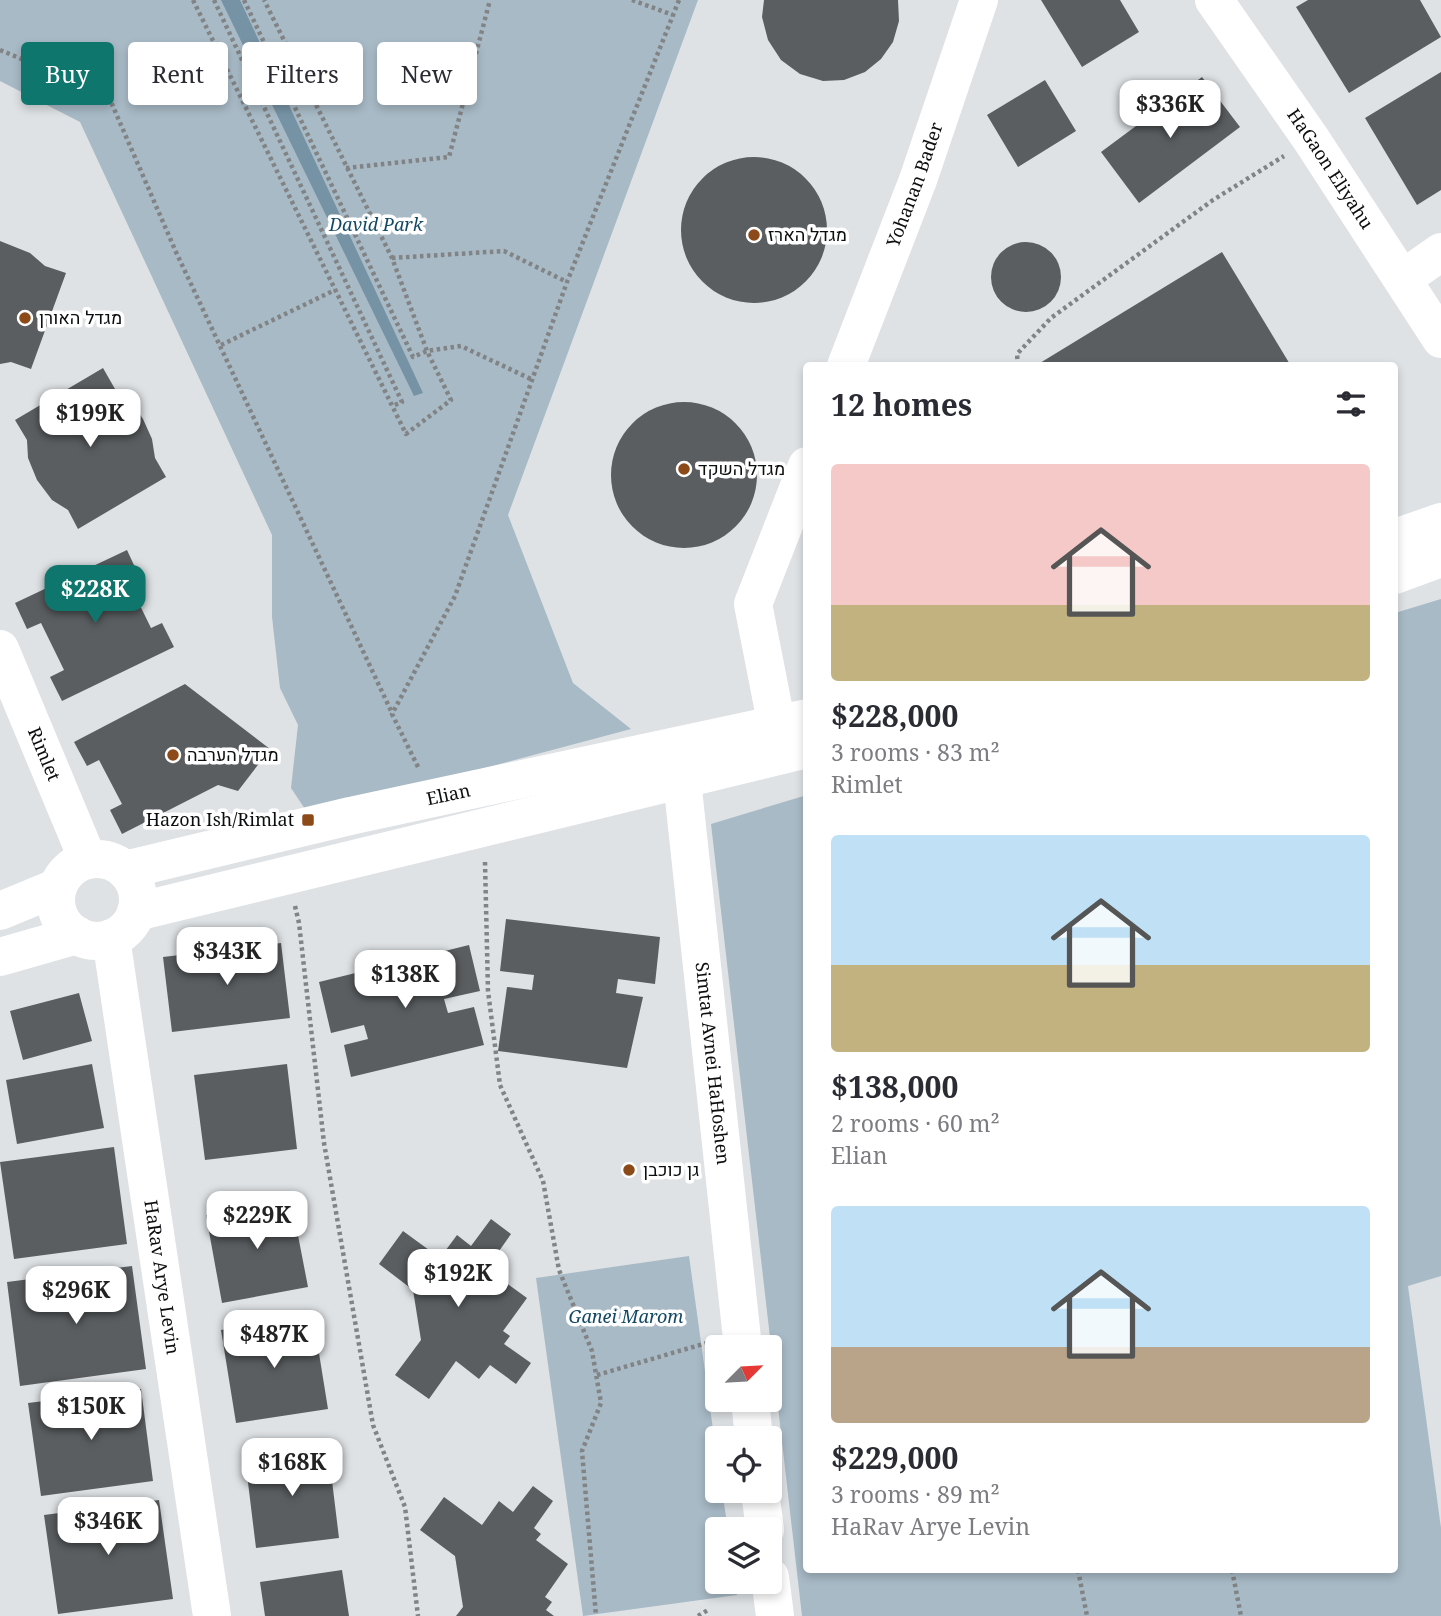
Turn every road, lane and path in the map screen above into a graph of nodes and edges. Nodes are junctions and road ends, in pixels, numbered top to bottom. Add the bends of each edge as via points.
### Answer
1 (193, 0) edge
2 (214, 0) edge
3 (244, 0) edge
4 (264, 0) edge
5 (490, 0) edge
6 (632, 0) edge
7 (679, 0) edge
8 (979, 0) edge
9 (1214, 0) edge
10 (673, 15) junction
11 (0, 50) edge
12 (1311, 139) junction
13 (346, 168) junction
14 (1441, 252) edge
15 (392, 258) junction
16 (1404, 278) junction
17 (568, 282) junction
18 (335, 290) junction
19 (1441, 339) edge
20 (221, 345) junction
21 (428, 351) junction
22 (848, 362) edge
23 (1018, 362) edge
24 (533, 380) junction
25 (392, 406) junction
26 (803, 476) edge
27 (1441, 522) edge
28 (1398, 537) edge
29 (1441, 558) edge
30 (1398, 574) edge
31 (0, 649) edge
32 (392, 714) junction
33 (793, 737) edge
34 (421, 772) dead end
35 (682, 780) junction
36 (484, 827) junction
37 (88, 860) junction
38 (125, 870) junction
39 (286, 875) junction
40 (58, 887) junction
41 (0, 911) edge
42 (108, 928) junction
43 (0, 957) edge
44 (742, 1335) edge
45 (705, 1349) edge
46 (597, 1375) junction
47 (1079, 1573) edge
48 (1233, 1573) edge
49 (772, 1594) edge
50 (708, 1610) dead end
51 (212, 1616) edge
52 (418, 1616) edge
53 (596, 1616) edge
54 (698, 1616) edge
55 (775, 1616) edge
56 (1087, 1616) edge
57 (1241, 1616) edge

1 - 18 path
2 - 25 path via 401,402
3 - 21 path via 413,357
4 - 13 path
5 - 13 path via 449,157
6 - 10 path
7 - 10 path
8 - 22 street, Yohanan Bader via 918,180
9 - 12 street, HaGaon Eliyahu
10 - 17 path
11 - 20 path via 108,95
12 - 16 street, HaGaon Eliyahu
12 - 23 path via 1213,200 1051,318 1017,354
13 - 15 path
14 - 16 street
15 - 17 path via 504,251
15 - 21 path
16 - 19 street, HaGaon Eliyahu
17 - 24 path
18 - 20 path
18 - 25 path
20 - 32 path
21 - 24 path via 461,346
21 - 25 path via 452,400 406,434
24 - 32 path via 455,596
26 - 33 street via 753,604
27 - 28 street
29 - 30 street
31 - 37 street, Rimlet
32 - 34 path
33 - 35 street
33 - 38 street, Elian via 377,810
35 - 36 street
35 - 44 street, Simtat Avnei HaHoshen
36 - 39 street
36 - 46 path via 488,991 500,1085 543,1181 559,1270
37 - 38 street via 114,862
37 - 40 street via 67,872
38 - 42 street via 136,890
39 - 42 street
39 - 52 path via 299,923 324,1143 370,1411 405,1507
40 - 41 street
40 - 42 street via 59,915
42 - 43 street
42 - 51 street, HaRav Arye Levin
45 - 46 path
46 - 53 path via 601,1402 582,1451
47 - 56 path
48 - 57 path
49 - 55 street
50 - 54 path

